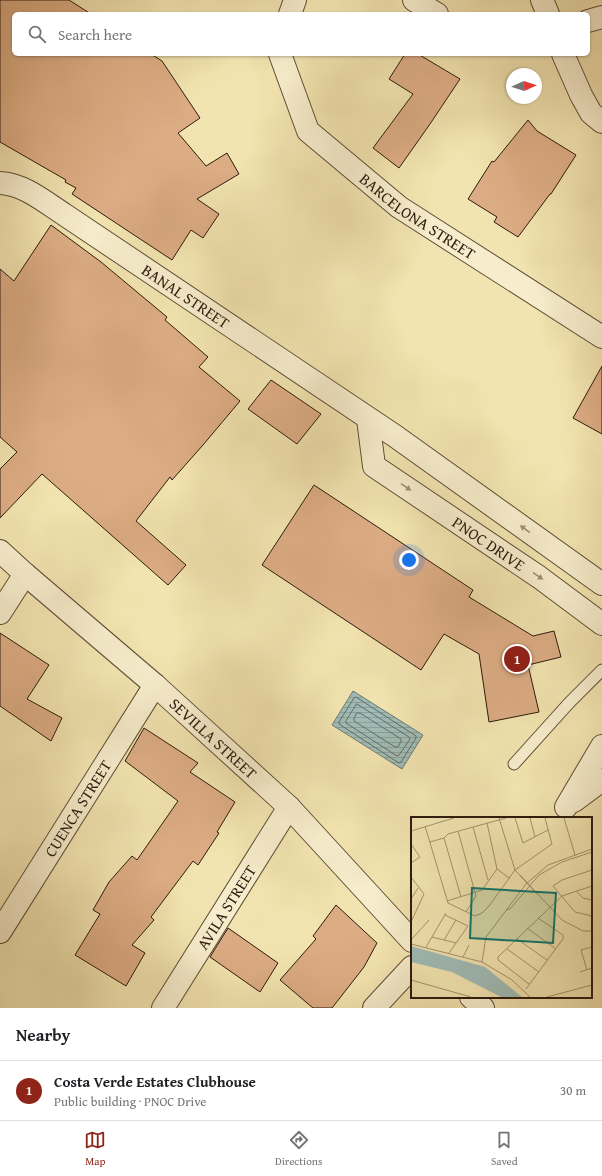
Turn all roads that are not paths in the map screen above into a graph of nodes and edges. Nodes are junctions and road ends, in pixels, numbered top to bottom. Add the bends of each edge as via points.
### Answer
1 (295, 0) edge
2 (414, 0) edge
3 (542, 0) edge
4 (291, 12) edge
5 (434, 12) edge
6 (547, 12) edge
7 (602, 17) edge
8 (590, 20) edge
9 (281, 56) edge
10 (564, 56) edge
11 (602, 122) edge
12 (0, 183) edge
13 (602, 337) edge
14 (368, 419) junction
15 (395, 436) junction
16 (374, 466) junction
17 (0, 551) edge
18 (25, 574) junction
19 (602, 584) edge
20 (0, 613) edge
21 (602, 624) edge
22 (602, 670) edge
23 (155, 685) junction
24 (602, 746) edge
25 (514, 764) dead end
26 (602, 780) edge
27 (289, 807) junction
28 (561, 813) edge
29 (0, 932) edge
30 (411, 940) edge
31 (411, 968) edge
32 (472, 998) edge
33 (163, 1008) edge
34 (374, 1008) edge
35 (483, 1008) edge

1 - 4 street
2 - 5 street
3 - 6 street
7 - 8 street
9 - 13 street, BARCELONA STREET via 308,131 399,207
10 - 11 street via 581,95 592,113
12 - 14 street, BANAL STREET via 15,185 28,191
14 - 15 street, PNOC DRIVE
14 - 16 street
15 - 16 street
19 -> 15 street, PNOC DRIVE
16 -> 21 street, PNOC DRIVE via 539,577
17 - 18 street, SEVILLA STREET
18 - 20 street
18 - 23 street, SEVILLA STREET
22 - 25 lane
23 - 27 street, SEVILLA STREET
23 - 29 street, CUENCA STREET
24 - 28 street
26 - 28 street
27 - 30 street, SEVILLA STREET
27 - 33 street, AVILA STREET
31 - 34 street
32 - 35 street

